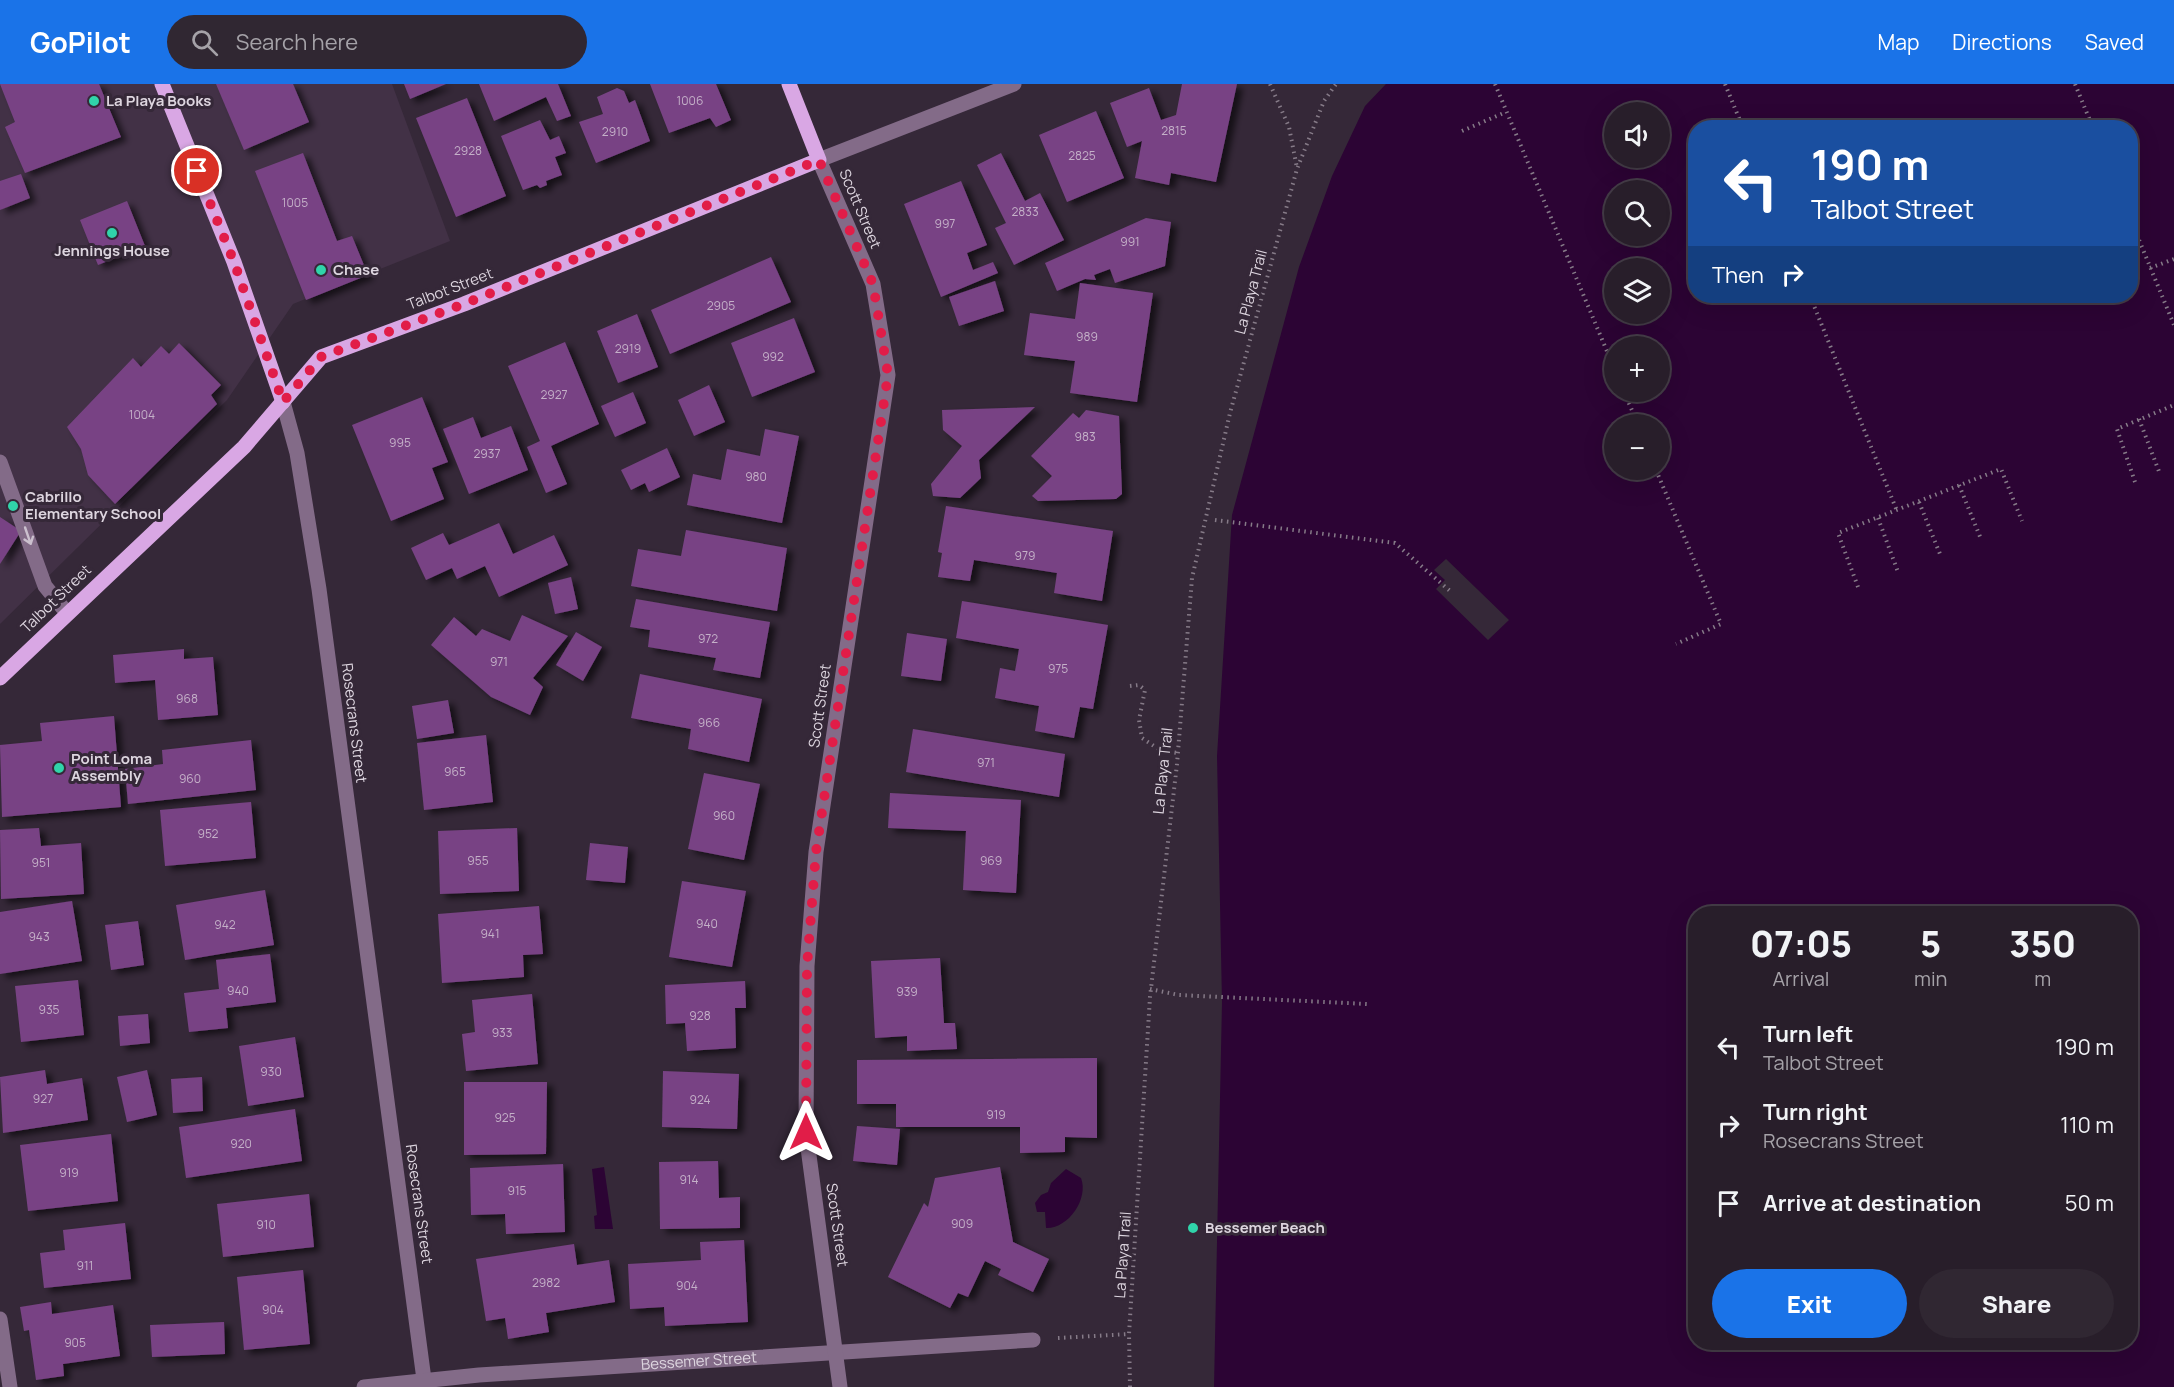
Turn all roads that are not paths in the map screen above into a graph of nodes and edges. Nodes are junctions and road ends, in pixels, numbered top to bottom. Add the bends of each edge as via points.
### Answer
1 (162, 84) edge
2 (789, 84) edge
3 (1014, 84) edge
4 (819, 160) junction
5 (283, 402) junction
6 (0, 462) edge
7 (68, 613) junction
8 (0, 678) edge
9 (0, 1320) edge
10 (1033, 1340) road end
11 (835, 1351) junction
12 (425, 1383) edge
13 (10, 1387) edge
14 (364, 1387) edge
15 (840, 1387) edge

1 - 5 main road, Rosecrans Street via 234,262
2 - 4 main road, Scott Street
3 - 4 street, Talbot Street
4 - 5 main road, Talbot Street via 464,304 321,357
4 - 11 street, Scott Street via 873,284 888,375 816,852 807,966 806,1132
5 - 7 main road, Talbot Street via 244,447
5 - 12 street, Rosecrans Street via 297,453 319,590
6 -> 7 street via 45,586
7 - 8 main road, Talbot Street
9 - 13 street
10 - 11 street, Bessemer Street
11 - 12 street, Bessemer Street
11 - 15 street, Scott Street
12 - 14 street, Bessemer Street

